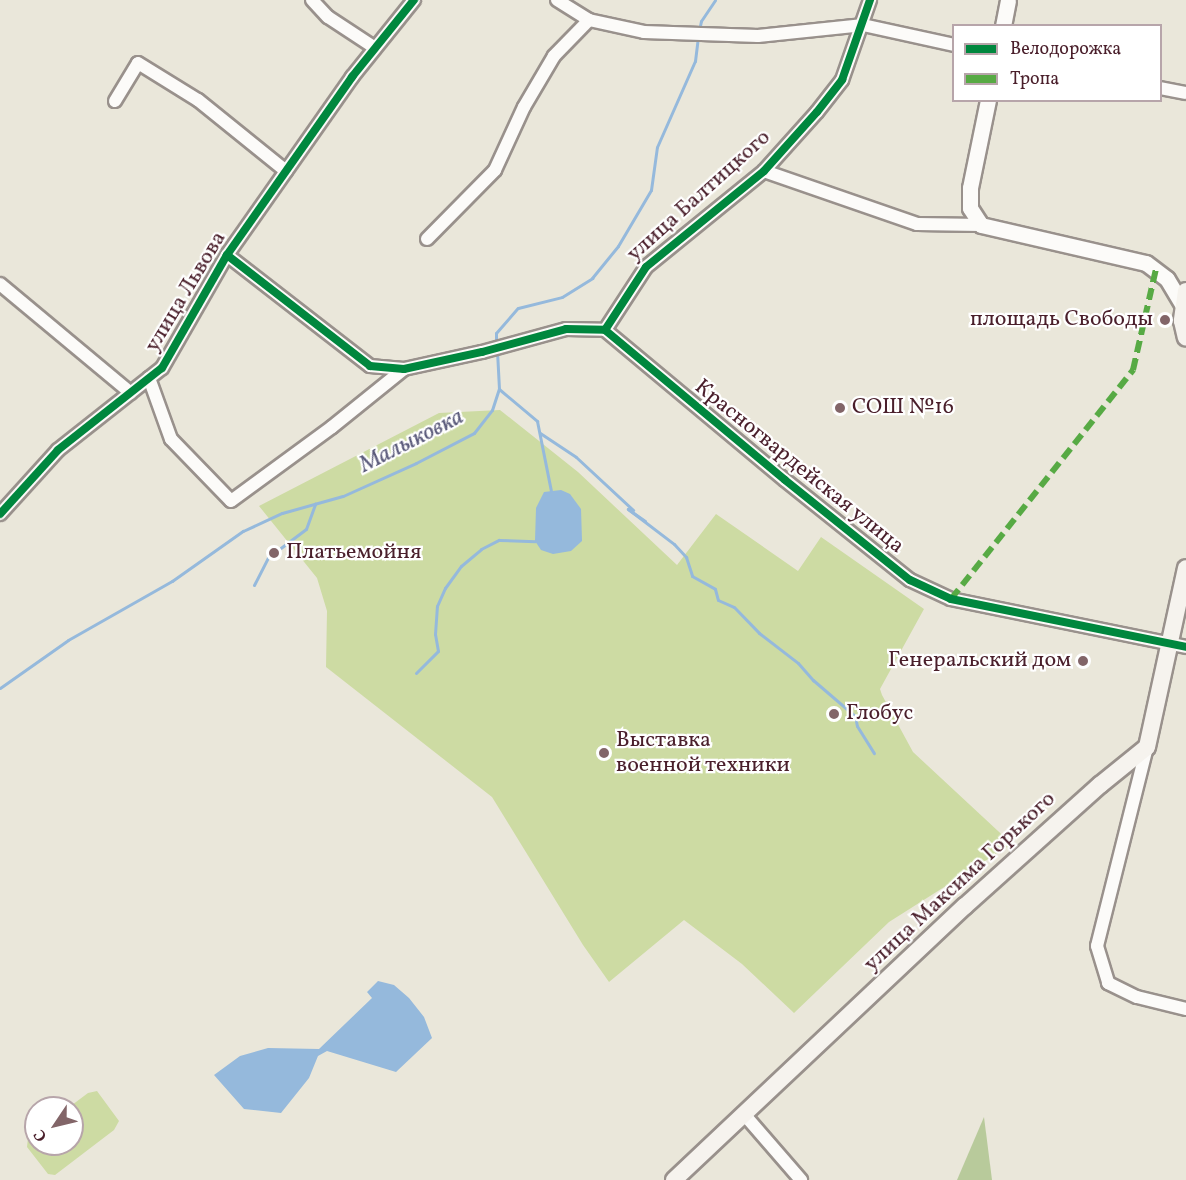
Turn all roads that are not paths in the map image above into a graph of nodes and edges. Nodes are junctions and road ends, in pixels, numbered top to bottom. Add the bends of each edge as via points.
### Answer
1 (312, 0) edge
2 (414, 0) edge
3 (557, 0) edge
4 (870, 0) edge
5 (1008, 0) edge
6 (589, 20) junction
7 (1003, 24) edge
8 (862, 25) junction
9 (952, 45) edge
10 (375, 48) junction
11 (1162, 88) edge
12 (1186, 93) edge
13 (115, 101) dead end
14 (988, 102) edge
15 (286, 171) junction
16 (764, 171) junction
17 (981, 225) junction
18 (427, 239) dead end
19 (227, 255) junction
20 (0, 284) edge
21 (1185, 298) edge
22 (605, 330) junction
23 (1186, 338) edge
24 (404, 369) junction
25 (149, 378) junction
26 (131, 393) junction
27 (0, 514) edge
28 (1186, 568) edge
29 (1168, 644) junction
30 (1186, 647) edge
31 (1147, 747) junction
32 (1186, 1009) edge
33 (743, 1113) junction
34 (674, 1180) edge
35 (801, 1180) edge

1 - 10 street via 328,17
2 - 10 street, улица Львова
3 - 6 street
4 - 8 street, улица Балтицкого
5 - 7 street
6 - 8 street via 644,32 758,36
6 - 18 street via 554,56 524,107 495,170
8 - 9 street
8 - 16 street, улица Балтицкого via 842,80
10 - 15 street, улица Львова
11 - 12 street
13 - 15 street via 138,63 198,100
14 - 17 street via 970,188 970,208
15 - 19 street, улица Львова
16 - 17 street via 917,224
16 - 22 street, улица Балтицкого via 646,267
17 - 21 street via 1146,263
19 - 24 street via 370,366
19 - 25 street, улица Львова via 162,368
20 - 26 street
21 - 23 main road via 1182,321
22 - 24 street via 566,329
22 - 29 street, Красногвардейская улица via 910,580 951,599
24 - 25 street via 231,501 171,439
25 - 26 street, улица Львова
26 - 27 street, улица Львова via 58,450
28 - 29 main road
29 - 30 street, Красногвардейская улица
29 - 31 main road
31 - 32 street via 1097,946 1108,983 1137,997
31 - 33 main road, улица Максима Горького via 965,906
33 - 34 main road, улица Максима Горького
33 - 35 street

